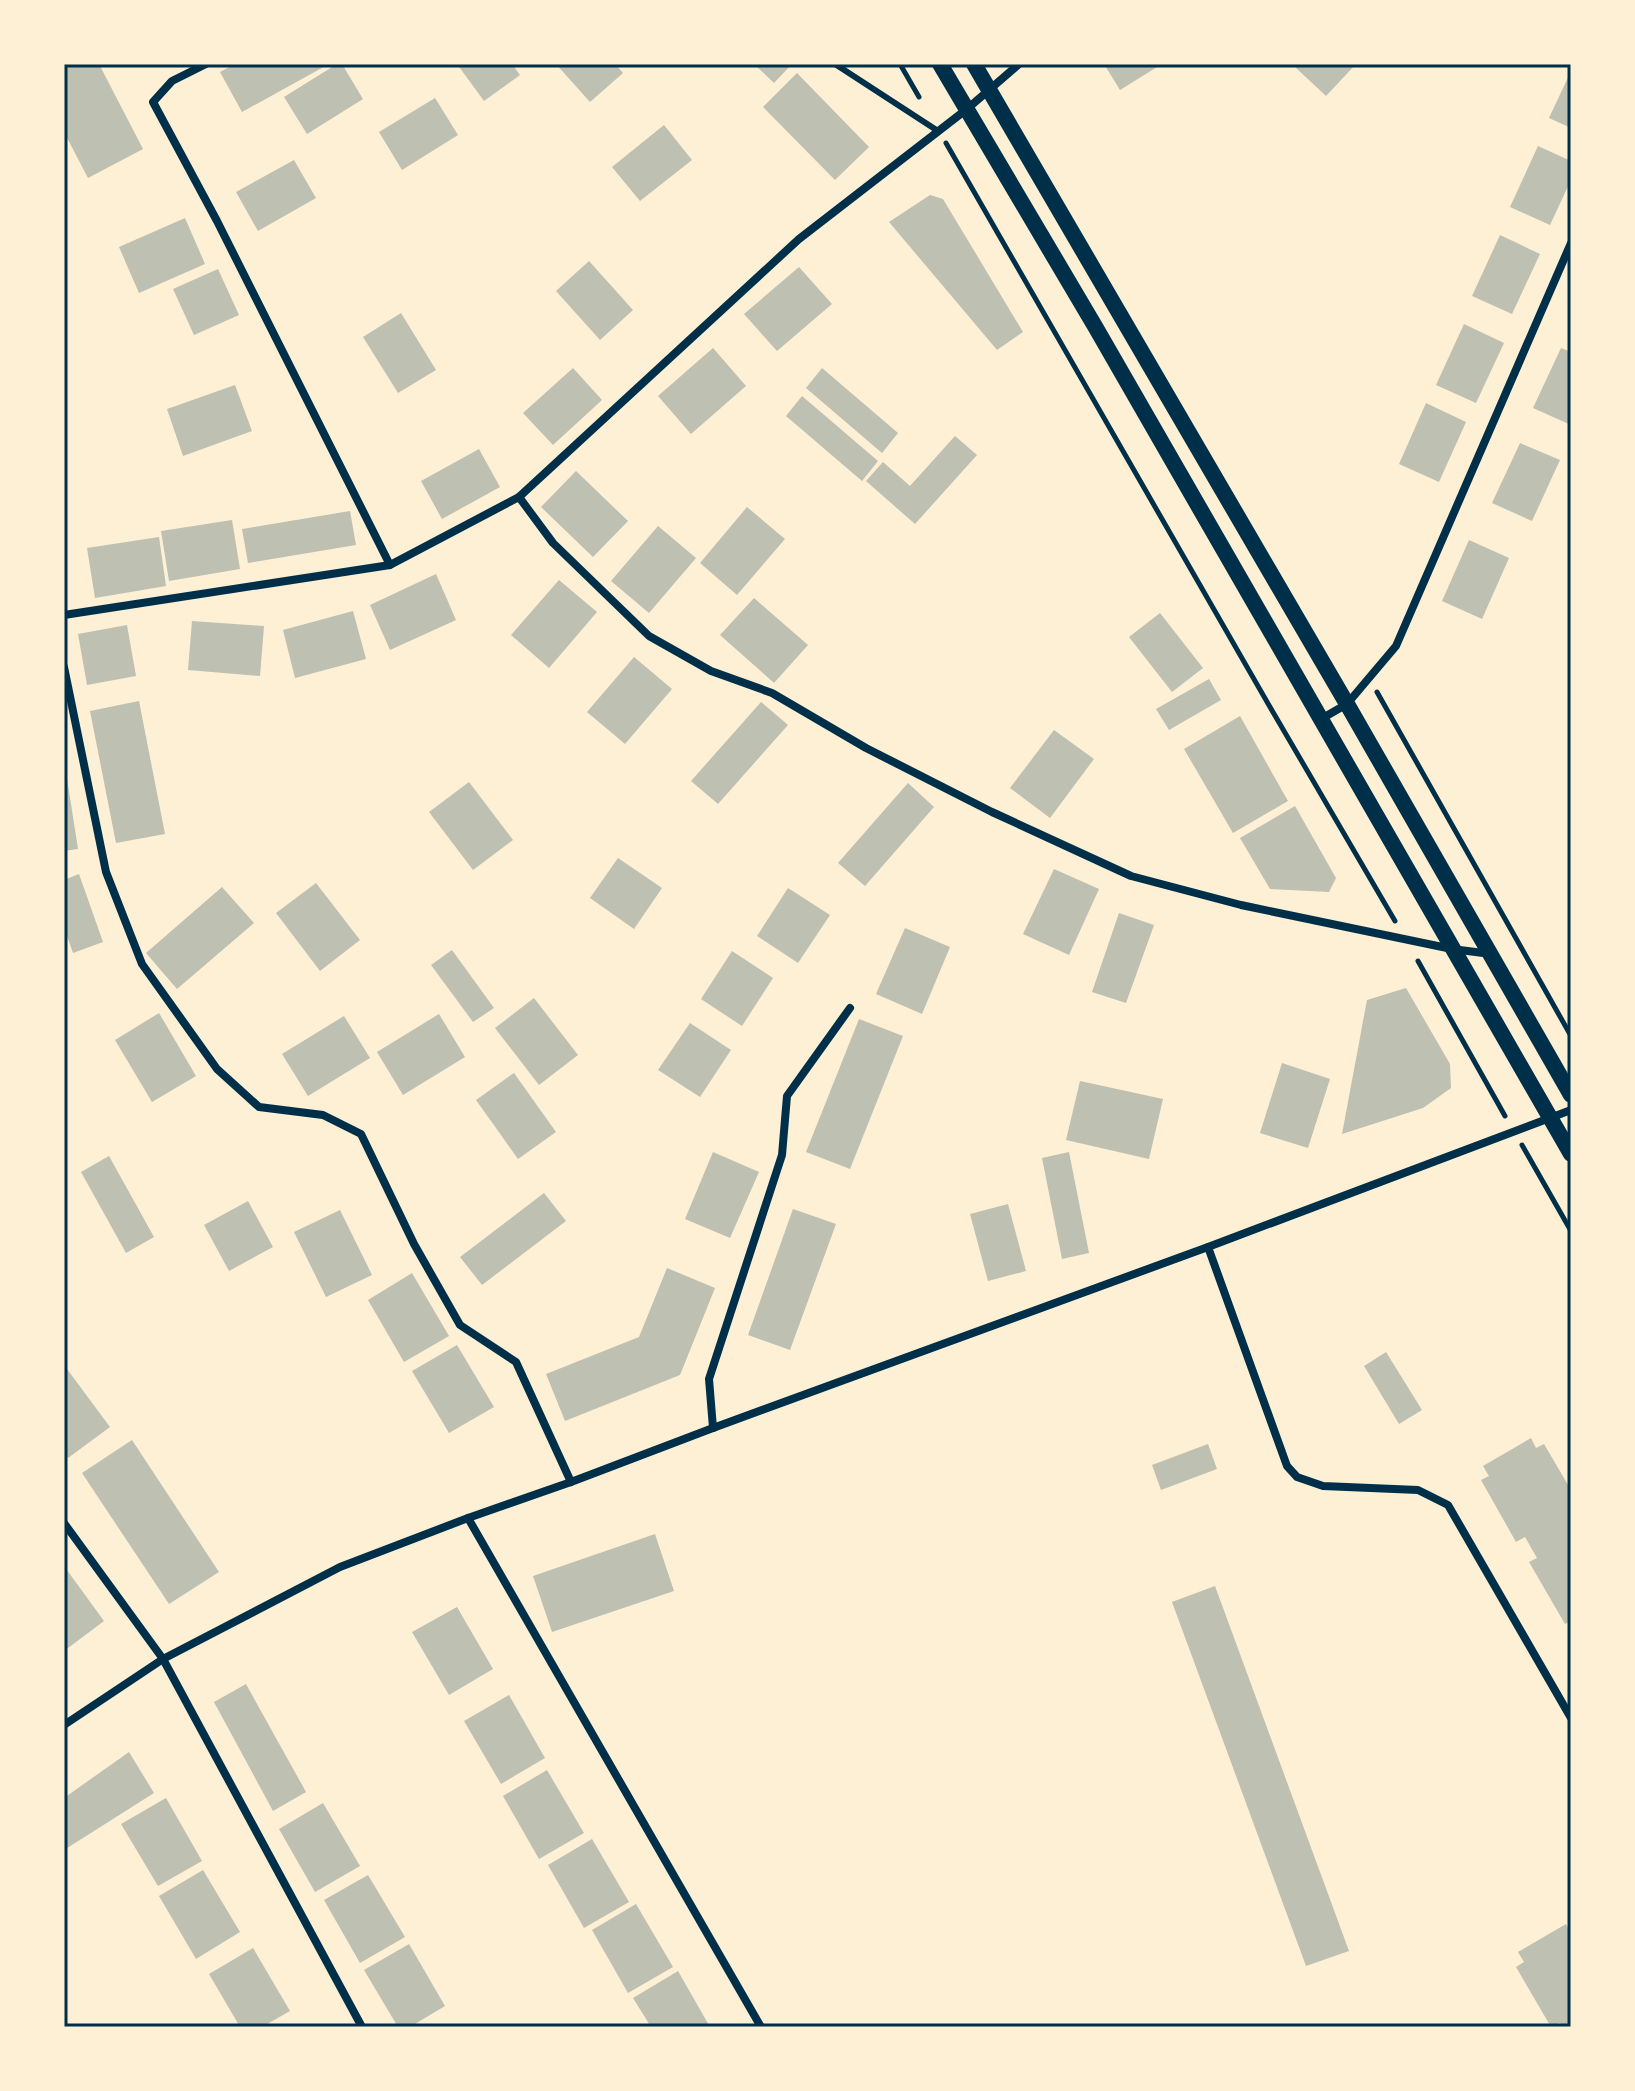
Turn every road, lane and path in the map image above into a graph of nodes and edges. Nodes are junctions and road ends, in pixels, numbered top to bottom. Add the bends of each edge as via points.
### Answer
1 (206, 64) edge
2 (835, 64) edge
3 (900, 64) edge
4 (940, 64) edge
5 (974, 64) edge
6 (1019, 64) edge
7 (989, 90) junction
8 (967, 109) junction
9 (938, 131) junction
10 (1571, 243) edge
11 (519, 497) junction
12 (390, 565) junction
13 (64, 615) edge
14 (64, 667) edge
15 (1369, 678) junction
16 (1347, 704) junction
17 (1321, 719) junction
18 (1406, 939) junction
19 (1452, 949) junction
20 (1491, 954) junction
21 (850, 1008) dead end
22 (1571, 1036) edge
23 (1571, 1095) edge
24 (1571, 1110) edge
25 (1550, 1118) junction
26 (1514, 1132) junction
27 (1571, 1154) edge
28 (1571, 1231) edge
29 (1208, 1247) junction
30 (713, 1428) junction
31 (571, 1482) junction
32 (468, 1518) junction
33 (64, 1523) edge
34 (163, 1659) junction
35 (1571, 1718) edge
36 (64, 1725) edge
37 (362, 2027) edge
38 (761, 2027) edge

1 - 12 street via 172,81 153,102
2 - 9 lane
3 - 9 path
4 - 8 main road
5 - 7 main road
6 - 7 street
7 - 8 street
7 - 16 main road
8 - 9 street
8 - 17 main road
9 - 11 street via 799,239
9 - 18 path
10 - 15 street via 1396,646
11 - 12 street
11 - 18 street via 553,543 649,636 711,671 772,693 992,812 1131,876
12 - 13 street
14 - 31 street via 106,872 142,964 217,1069 259,1107 323,1115 361,1134 460,1325 516,1362
15 - 16 street
15 - 22 path
16 - 17 street
16 - 20 main road
17 - 19 main road
18 - 19 street
18 - 26 path
19 - 20 street
19 - 25 main road
20 - 23 main road
21 - 30 street via 787,1096 782,1155 709,1379
24 - 25 street
25 - 26 street
25 - 27 main road
26 - 28 path
26 - 29 street
29 - 30 street
29 - 35 street via 1287,1466 1297,1477 1323,1486 1418,1490 1448,1505
30 - 31 street
31 - 32 street
32 - 34 street via 340,1567
32 - 38 street
33 - 34 street
34 - 36 street
34 - 37 street

